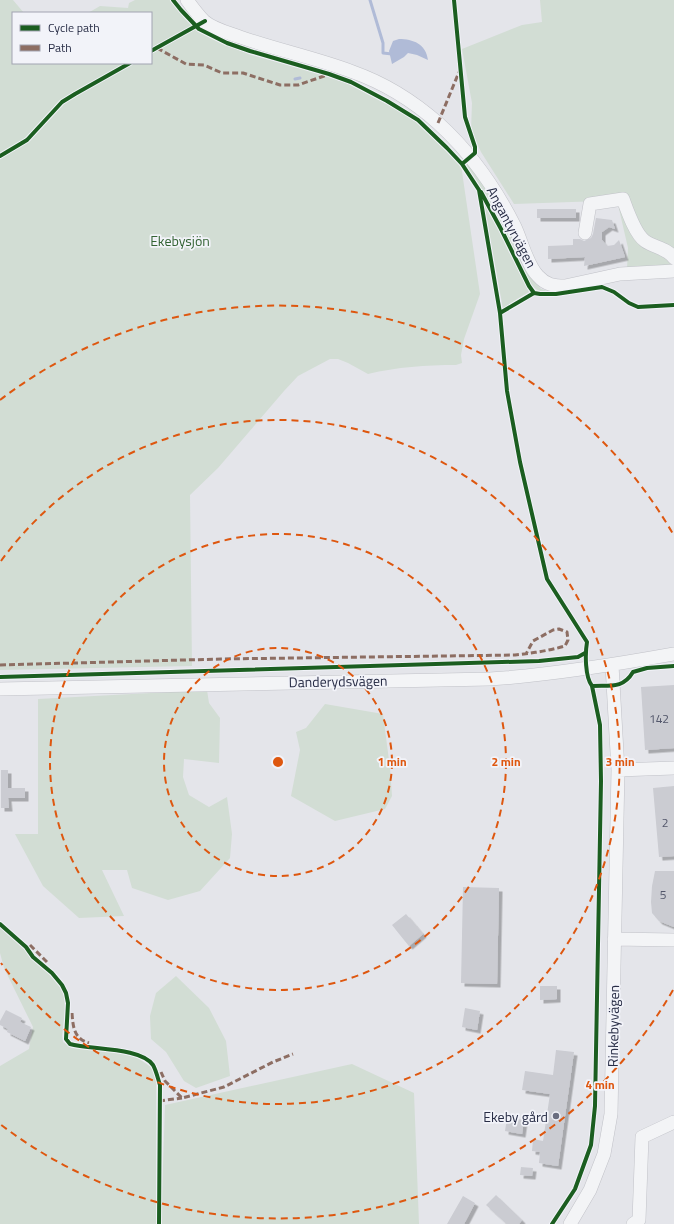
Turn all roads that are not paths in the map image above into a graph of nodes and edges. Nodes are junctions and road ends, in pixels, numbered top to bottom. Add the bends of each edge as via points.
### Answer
1 (187, 0) edge
2 (585, 233) dead end
3 (674, 258) edge
4 (674, 271) edge
5 (674, 654) edge
6 (612, 665) junction
7 (0, 689) edge
8 (674, 768) edge
9 (618, 770) junction
10 (614, 939) junction
11 (674, 940) edge
12 (674, 1122) edge
13 (570, 1224) edge
14 (633, 1224) edge

1 - 4 street, Angantyrvägen via 205,21 216,28 379,82 438,123 493,188 537,275 546,283 565,286 620,274
2 - 3 street via 590,204 623,199 631,221 644,240 670,252
5 - 6 street, Danderydsvägen
6 - 7 street, Danderydsvägen via 490,679
6 - 9 street, Rinkebyvägen
8 - 9 street
9 - 10 street, Rinkebyvägen
10 - 11 street
10 - 13 street, Rinkebyvägen via 611,1114 604,1154 590,1190
12 - 14 street via 642,1137 639,1220

